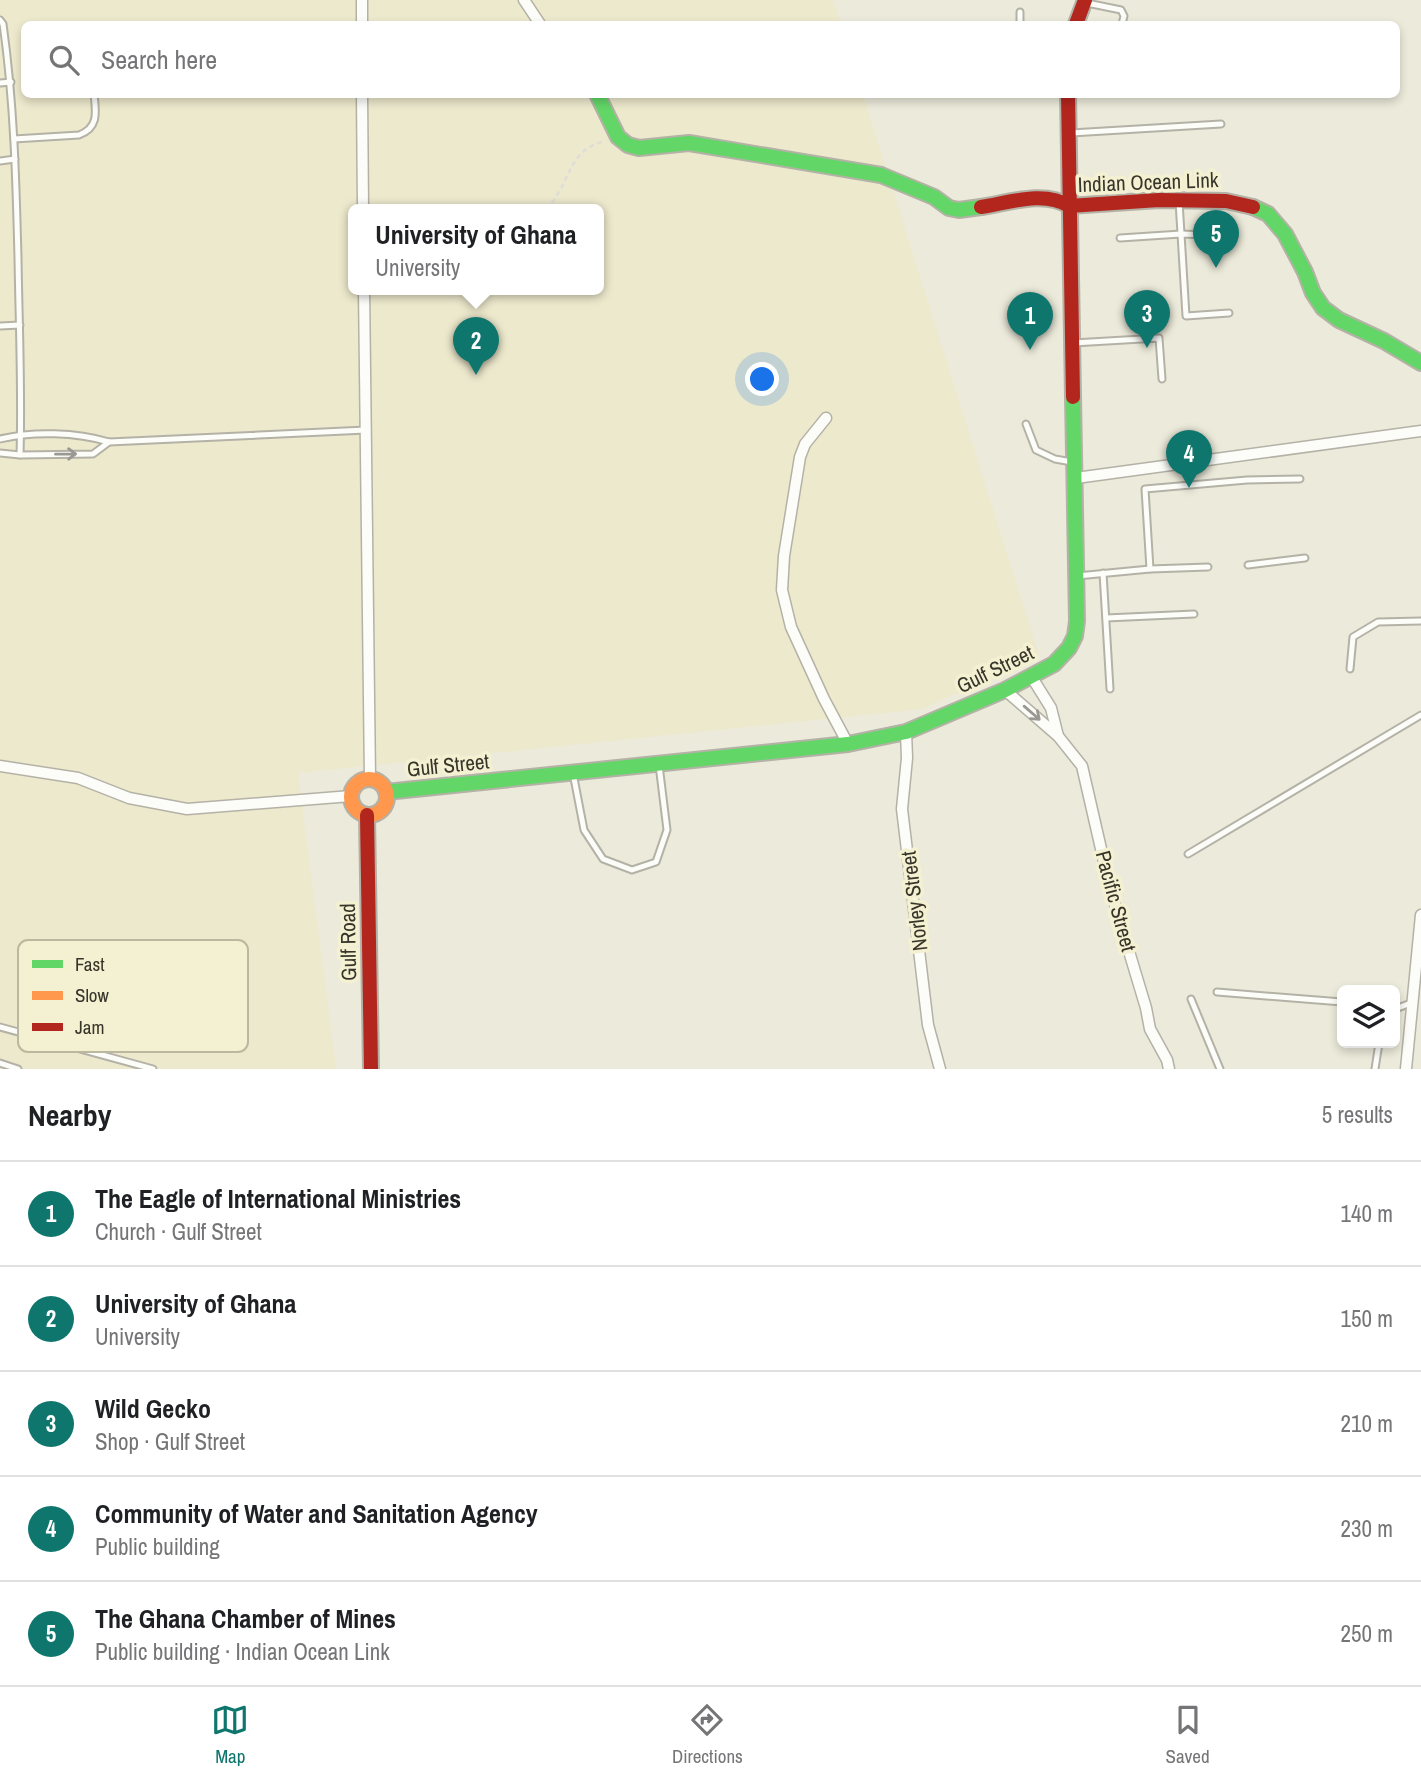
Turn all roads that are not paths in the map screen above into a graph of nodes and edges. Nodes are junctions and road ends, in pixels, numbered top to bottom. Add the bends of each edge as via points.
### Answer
1 (362, 0) edge
2 (524, 0) edge
3 (1085, 1) edge
4 (1020, 12) dead end
5 (0, 20) edge
6 (362, 21) edge
7 (538, 21) edge
8 (1020, 21) edge
9 (1077, 21) edge
10 (1123, 21) edge
11 (11, 82) junction
12 (0, 83) edge
13 (94, 98) edge
14 (362, 98) edge
15 (599, 98) edge
16 (1068, 98) edge
17 (1221, 124) dead end
18 (1068, 133) junction
19 (14, 139) junction
20 (15, 159) junction
21 (0, 160) edge
22 (1180, 200) junction
23 (363, 204) edge
24 (1069, 206) junction
25 (1181, 234) junction
26 (1234, 236) dead end
27 (1121, 238) dead end
28 (364, 295) edge
29 (1229, 313) dead end
30 (19, 325) junction
31 (0, 326) edge
32 (1073, 342) junction
33 (1421, 363) edge
34 (1163, 379) dead end
35 (826, 418) dead end
36 (1026, 424) dead end
37 (366, 430) junction
38 (1421, 431) edge
39 (20, 434) junction
40 (0, 439) edge
41 (109, 442) junction
42 (0, 453) edge
43 (20, 455) junction
44 (1075, 462) junction
45 (1076, 478) junction
46 (1300, 479) dead end
47 (1305, 558) dead end
48 (1248, 565) dead end
49 (1208, 567) dead end
50 (1150, 569) junction
51 (1103, 573) junction
52 (1077, 576) junction
53 (1194, 614) dead end
54 (1106, 618) junction
55 (1421, 621) edge
56 (1350, 669) dead end
57 (1031, 676) junction
58 (1110, 689) dead end
59 (1005, 690) junction
60 (1421, 715) edge
61 (906, 733) junction
62 (1058, 736) junction
63 (848, 744) junction
64 (659, 764) junction
65 (0, 766) edge
66 (573, 773) junction
67 (370, 779) junction
68 (386, 792) junction
69 (351, 796) junction
70 (367, 815) junction
71 (1188, 854) dead end
72 (1421, 915) edge
73 (1217, 992) dead end
74 (1191, 999) dead end
75 (1337, 1002) edge
76 (1411, 1003) junction
77 (1400, 1007) edge
78 (0, 1027) edge
79 (18, 1032) edge
80 (1378, 1048) edge
81 (91, 1052) edge
82 (0, 1063) edge
83 (18, 1069) edge
84 (153, 1069) edge
85 (370, 1069) edge
86 (940, 1069) edge
87 (1170, 1069) edge
88 (1220, 1069) edge
89 (1375, 1069) edge
90 (1406, 1069) edge

1 - 6 street
2 - 7 street
3 - 9 street
3 - 10 lane via 1121,10
4 - 8 lane
5 - 11 lane
11 - 12 lane
11 - 19 lane
13 - 19 lane via 96,115 88,132
14 - 23 street
15 - 24 street, Indian Ocean Link via 618,137 639,148 689,143 881,174 959,210 1048,197
16 - 18 street, Gulf Street
17 - 18 lane
18 - 24 street, Gulf Street
19 - 20 lane
20 - 21 lane
20 - 30 lane
22 - 24 street, Indian Ocean Link
22 - 25 lane
22 - 33 street, Indian Ocean Link via 1226,201 1268,214 1285,234 1323,308
24 - 32 street, Gulf Street
25 - 26 lane
25 - 27 lane
25 - 29 lane via 1186,316
28 - 37 street
30 - 31 lane
30 - 39 lane
32 - 34 lane via 1159,338
32 - 44 street, Gulf Street
35 - 63 street via 800,457 782,590 792,627
36 - 44 lane via 1036,450
37 - 41 lane
37 - 67 street
38 - 45 street
39 - 40 lane
39 - 41 lane via 91,436
39 - 43 lane
43 -> 41 lane via 93,454
42 - 43 lane
44 - 45 street, Gulf Street
45 - 52 street, Gulf Street
46 - 50 lane via 1145,489
47 - 48 lane
49 - 50 lane
50 - 51 lane
51 - 52 lane
51 - 54 lane
52 - 57 street, Gulf Street via 1077,621 1069,648 1054,664
53 - 54 lane
54 - 58 lane
55 - 56 lane via 1378,622 1353,637
57 - 59 street, Gulf Street
57 - 62 street, Pacific Street via 1051,708
59 - 61 street, Gulf Street
59 -> 62 street, Pacific Street
60 - 71 lane
61 - 63 street, Gulf Street
61 - 86 street, Norley Street via 902,809 928,1025
62 - 87 street, Pacific Street via 1082,766 1150,1029
63 - 64 street, Gulf Street
64 - 66 street, Gulf Street
64 - 66 lane via 667,830 656,862 632,870 603,859 584,830
65 - 69 street via 78,779 129,798 187,809
66 - 68 street, Gulf Street
67 - 68 street
67 - 69 street via 359,782
68 - 70 street via 382,808
69 - 70 street via 354,806
70 - 85 street, Gulf Road
72 - 76 street
73 - 75 lane
74 - 88 lane
76 - 77 lane
76 - 90 street
78 - 79 lane
80 - 89 lane
81 - 84 lane
82 - 83 lane

